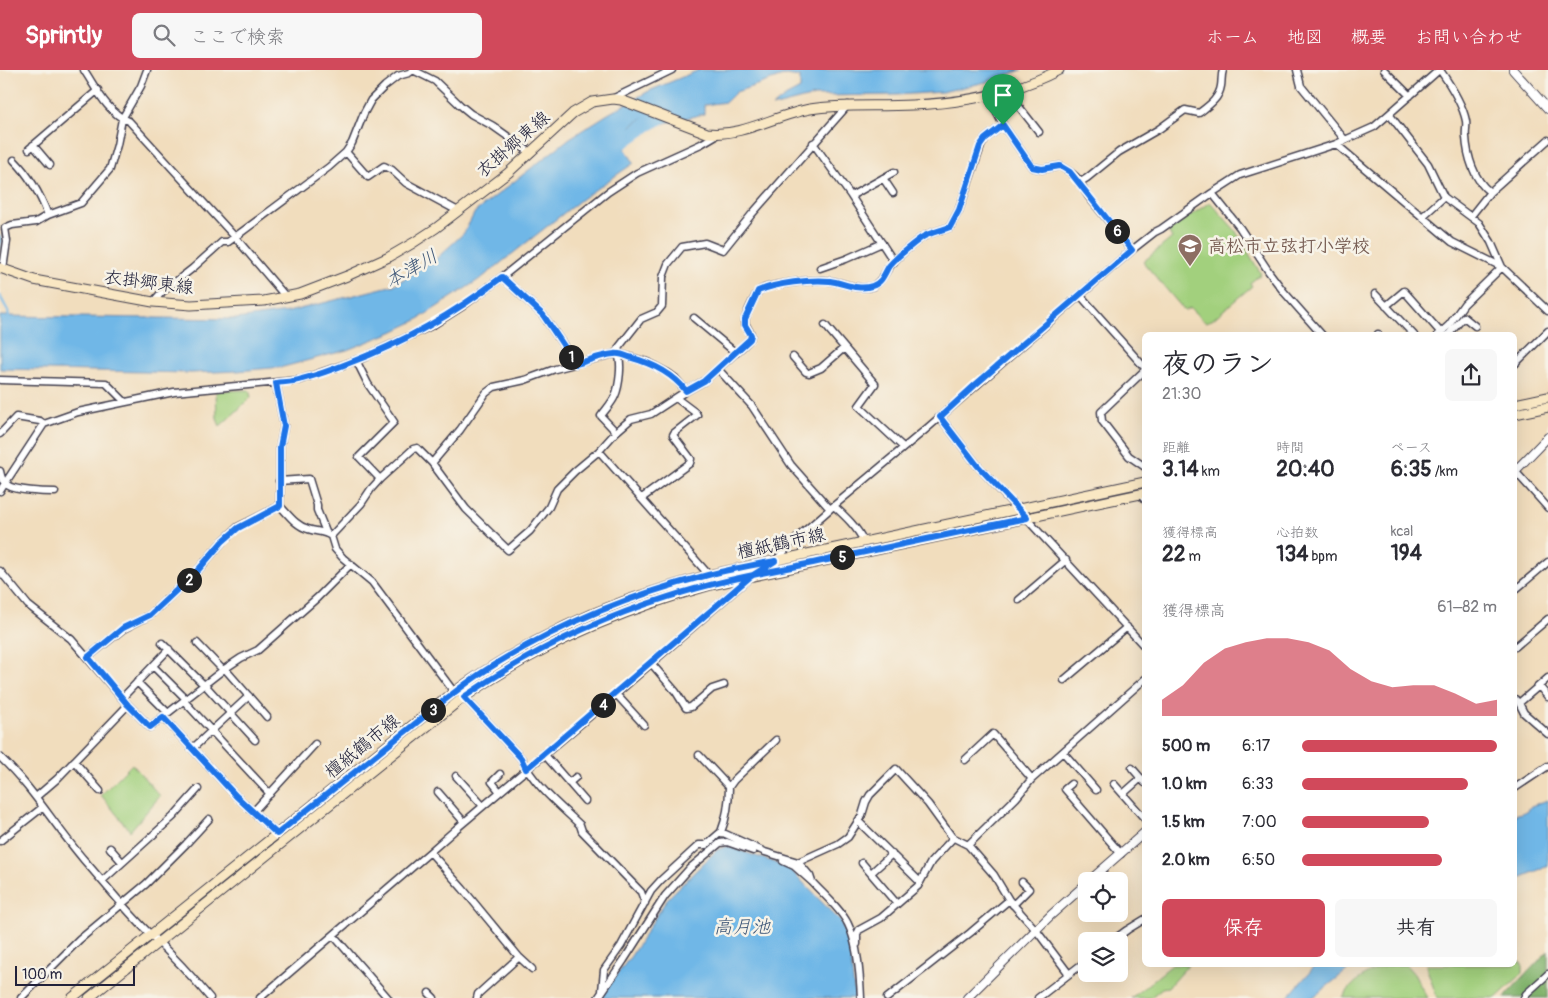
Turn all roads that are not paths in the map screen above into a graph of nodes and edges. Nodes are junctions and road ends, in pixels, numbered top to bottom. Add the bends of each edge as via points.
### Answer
1 (84, 70) edge
2 (147, 70) edge
3 (413, 70) edge
4 (672, 70) edge
5 (1059, 70) edge
6 (1223, 70) edge
7 (1297, 70) edge
8 (1384, 70) edge
9 (1440, 70) edge
10 (1513, 70) edge
11 (98, 90) junction
12 (1006, 90) junction
13 (986, 95) junction
14 (1410, 96) junction
15 (617, 99) junction
16 (848, 105) junction
17 (1548, 109) edge
18 (1389, 114) junction
19 (122, 119) junction
20 (1003, 125) junction
21 (1039, 132) dead end
22 (718, 134) junction
23 (1345, 140) junction
24 (1548, 140) edge
25 (813, 143) junction
26 (1336, 144) junction
27 (346, 152) junction
28 (531, 153) junction
29 (14, 160) dead end
30 (50, 165) dead end
31 (894, 172) dead end
32 (884, 178) junction
33 (1079, 183) junction
34 (1490, 192) junction
35 (893, 193) dead end
36 (1212, 193) junction
37 (851, 196) junction
38 (1444, 197) junction
39 (458, 211) junction
40 (48, 215) junction
41 (1471, 216) junction
42 (1422, 217) junction
43 (235, 237) junction
44 (882, 243) junction
45 (1132, 250) junction
46 (894, 262) junction
47 (1502, 267) junction
48 (820, 268) dead end
49 (1, 269) edge
50 (502, 277) junction
51 (1374, 294) dead end
52 (1080, 295) junction
53 (286, 297) junction
54 (154, 302) junction
55 (1386, 306) junction
56 (1548, 312) edge
57 (694, 318) dead end
58 (825, 325) dead end
59 (1475, 326) dead end
60 (1548, 331) edge
61 (1318, 332) edge
62 (1411, 332) edge
63 (1438, 332) edge
64 (1442, 332) edge
65 (1451, 332) edge
66 (844, 348) junction
67 (617, 353) junction
68 (736, 353) junction
69 (793, 357) dead end
70 (356, 360) junction
71 (1517, 362) edge
72 (576, 364) junction
73 (1142, 366) edge
74 (718, 369) junction
75 (1142, 372) edge
76 (0, 380) edge
77 (276, 383) junction
78 (686, 391) junction
79 (1548, 397) edge
80 (676, 398) junction
81 (124, 401) junction
82 (1517, 404) edge
83 (1548, 407) edge
84 (1517, 414) edge
85 (940, 417) junction
86 (44, 424) junction
87 (616, 432) junction
88 (0, 434) edge
89 (1548, 437) edge
90 (903, 448) junction
91 (599, 451) junction
92 (432, 463) junction
93 (1142, 466) edge
94 (1517, 469) edge
95 (0, 471) edge
96 (1517, 473) edge
97 (380, 479) junction
98 (279, 481) junction
99 (1142, 483) edge
100 (5, 484) junction
101 (0, 491) edge
102 (54, 492) dead end
103 (1142, 496) edge
104 (642, 498) junction
105 (280, 506) junction
106 (832, 507) junction
107 (1548, 508) edge
108 (1019, 509) junction
109 (1027, 518) junction
110 (328, 534) junction
111 (864, 542) junction
112 (1066, 560) junction
113 (775, 561) junction
114 (1548, 562) edge
115 (351, 564) junction
116 (0, 571) edge
117 (709, 574) junction
118 (750, 577) junction
119 (1517, 588) edge
120 (1019, 600) dead end
121 (1548, 619) edge
122 (1127, 627) junction
123 (162, 643) dead end
124 (197, 643) dead end
125 (1142, 644) edge
126 (1517, 645) edge
127 (169, 649) junction
128 (88, 657) junction
129 (651, 663) junction
130 (153, 666) junction
131 (224, 669) junction
132 (1548, 678) edge
133 (1064, 680) dead end
134 (137, 682) junction
135 (1142, 682) edge
136 (204, 685) junction
137 (724, 685) dead end
138 (1539, 686) junction
139 (454, 692) junction
140 (616, 694) junction
141 (249, 696) junction
142 (464, 697) junction
143 (1548, 697) edge
144 (122, 698) junction
145 (185, 700) junction
146 (1517, 701) edge
147 (128, 705) junction
148 (230, 713) junction
149 (166, 715) junction
150 (267, 717) dead end
151 (644, 725) dead end
152 (212, 730) junction
153 (1548, 734) edge
154 (255, 740) dead end
155 (776, 740) dead end
156 (316, 744) dead end
157 (193, 748) junction
158 (1063, 752) junction
159 (544, 754) junction
160 (699, 756) dead end
161 (0, 757) edge
162 (965, 760) dead end
163 (74, 761) junction
164 (1548, 766) edge
165 (1132, 768) dead end
166 (526, 769) junction
167 (500, 774) dead end
168 (456, 776) dead end
169 (576, 777) dead end
170 (1032, 779) junction
171 (1142, 780) edge
172 (1142, 782) edge
173 (569, 783) junction
174 (1071, 784) dead end
175 (1114, 784) dead end
176 (729, 787) junction
177 (1517, 787) edge
178 (198, 789) dead end
179 (1096, 790) dead end
180 (100, 791) dead end
181 (438, 792) dead end
182 (500, 792) junction
183 (270, 794) junction
184 (1123, 794) junction
185 (36, 797) junction
186 (585, 801) dead end
187 (483, 806) junction
188 (43, 807) junction
189 (253, 812) junction
190 (1142, 816) edge
191 (209, 819) dead end
192 (858, 821) junction
193 (464, 822) junction
194 (721, 832) junction
195 (277, 834) junction
196 (1142, 835) edge
197 (953, 838) junction
198 (0, 841) edge
199 (968, 845) junction
200 (110, 848) dead end
201 (430, 852) junction
202 (765, 852) junction
203 (892, 854) junction
204 (1121, 854) junction
205 (122, 862) junction
206 (798, 862) junction
207 (862, 863) dead end
208 (1100, 872) edge
209 (870, 873) junction
210 (102, 880) junction
211 (812, 882) junction
212 (920, 882) junction
213 (1022, 882) dead end
214 (1078, 891) edge
215 (1011, 902) junction
216 (645, 903) junction
217 (122, 904) junction
218 (897, 904) junction
219 (1142, 921) edge
220 (1036, 930) junction
221 (1124, 932) edge
222 (151, 935) junction
223 (334, 936) junction
224 (159, 942) junction
225 (856, 951) junction
226 (519, 957) junction
227 (1078, 967) edge
228 (532, 969) dead end
229 (1069, 974) junction
230 (1548, 974) edge
231 (602, 991) junction
232 (21, 998) edge
233 (72, 998) edge
234 (89, 998) edge
235 (210, 998) edge
236 (260, 998) edge
237 (388, 998) edge
238 (477, 998) edge
239 (598, 998) edge
240 (861, 998) edge
241 (887, 998) edge
242 (968, 998) edge
243 (1038, 998) edge
244 (1524, 998) edge

1 - 11 street
2 - 19 street
3 - 27 street via 398,76 371,100
3 - 28 street via 435,81 472,114
4 - 15 street
5 - 12 main road
6 - 33 street via 1221,87 1212,104 1198,114 1185,110
7 - 23 street via 1301,86
8 - 14 street
9 - 14 street
9 - 34 street via 1466,121 1468,154 1478,178
10 - 17 street
11 - 19 street
11 - 30 street via 31,147
12 - 13 main road
12 - 21 street
13 - 16 main road via 912,105
13 - 20 street
14 - 18 street
15 - 22 main road via 707,133
15 - 28 main road, 衣掛郷東線 via 592,102 573,113
16 - 22 main road via 791,113 754,127
16 - 25 street
18 - 23 street via 1374,126
18 - 38 street via 1428,164
19 - 40 street via 110,169 81,204
19 - 43 street via 129,121
20 - 33 street via 1032,167 1060,166
20 - 46 street via 980,146 959,210 950,227 921,238
22 - 50 street via 637,173 608,192
23 - 26 street
24 - 34 street
25 - 37 street
25 - 67 street via 723,250 705,243 682,247 662,276 662,306 657,312 641,318
26 - 36 street via 1240,175
26 - 42 street
27 - 39 street via 368,177 384,166 406,183
27 - 43 street
28 - 39 main road, 衣掛郷東線
29 - 40 street via 31,181
31 - 32 street
32 - 35 street
32 - 37 street
33 - 45 street
34 - 41 street
36 - 45 street
36 - 61 street via 1284,292
37 - 44 street
38 - 41 street
38 - 42 street
39 - 53 main road, 衣掛郷東線 via 389,257 340,279
40 - 49 street via 36,222 4,228 7,241
41 - 47 street via 1491,242
42 - 47 street via 1452,242
43 - 53 street
43 - 54 street via 222,242
44 - 46 street
44 - 48 street
45 - 52 street
46 - 68 street via 878,283 870,287 821,281 785,284 758,291 745,319 750,339
47 - 56 street
47 - 64 street via 1464,304
49 - 54 main road, 衣掛郷東線 via 34,280
50 - 70 street via 433,325
50 - 72 street via 543,315
51 - 55 street
52 - 73 street
52 - 85 street
53 - 54 main road, 衣掛郷東線 via 191,305
55 - 62 street
55 - 63 street via 1404,290
57 - 68 street
58 - 66 street
59 - 65 street via 1464,317
60 - 71 street
66 - 69 street via 810,373
66 - 90 street via 875,384 859,406
67 - 72 street
67 - 78 street via 647,362 668,373
67 - 87 street via 620,366 616,394 601,416
68 - 74 street
70 - 77 street via 300,380
70 - 97 street via 394,422 359,457
72 - 92 street via 494,387
74 - 78 street
74 - 106 street via 752,406 791,465
75 - 93 street via 1101,412 1102,421 1129,456
76 - 81 street via 106,383
77 - 81 street via 174,392
77 - 98 street via 284,426
78 - 80 street
79 - 82 main road
80 - 87 street via 651,414 631,419
80 - 104 street via 697,416 673,435 688,454 690,463
81 - 86 street
83 - 84 main road
85 - 90 street
85 - 108 street via 977,465
86 - 88 street via 16,417
86 - 100 street
87 - 91 street
89 - 94 street
90 - 106 street
91 - 92 street via 557,489 549,507 530,531 508,550 466,510
91 - 104 street
92 - 97 street via 417,448 413,449
95 - 100 street
96 - 107 street
97 - 110 street via 361,504
98 - 105 street
98 - 110 street via 309,479 317,510
99 - 108 main road, 檀紙鶴市線
100 - 101 street
100 - 102 street
103 - 109 main road, 檀紙鶴市線
104 - 117 street
105 - 110 street via 300,526
105 - 128 street via 238,528 150,615 123,628
106 - 111 street via 852,525
106 - 113 street
108 - 109 street
108 - 111 main road, 檀紙鶴市線
109 - 112 street
109 - 118 main road, 檀紙鶴市線
110 - 115 street via 334,549
111 - 113 main road, 檀紙鶴市線
112 - 120 street
112 - 122 street
113 - 117 main road, 檀紙鶴市線
113 - 118 street
114 - 119 street
115 - 131 street via 258,650
115 - 139 street via 372,582
116 - 128 street via 28,605
117 - 139 main road, 檀紙鶴市線 via 624,601 576,622 523,648
118 - 129 street
118 - 142 main road, 檀紙鶴市線 via 668,597 582,630 490,679
121 - 126 street
122 - 125 street
122 - 133 street
123 - 127 street
124 - 131 street
127 - 130 street
127 - 136 street
128 - 144 street
129 - 137 street via 686,708 712,689
129 - 140 street
130 - 134 street
130 - 145 street
131 - 136 street
131 - 141 street
132 - 138 street
134 - 144 street
134 - 149 street
135 - 158 street
136 - 145 street
136 - 148 street
138 - 143 street
138 - 146 street
139 - 195 main road, 檀紙鶴市線
140 - 151 street
140 - 159 street
141 - 148 street
141 - 150 street
142 - 166 street via 521,758
142 - 224 main road, 檀紙鶴市線
144 - 147 street
145 - 149 street
145 - 152 street
146 - 153 street via 1524,713
147 - 149 street via 150,727
147 - 163 street
148 - 152 street
148 - 154 street
149 - 157 street
152 - 157 street
152 - 183 street
155 - 176 street
156 - 183 street
157 - 189 street
158 - 170 street
158 - 179 street
159 - 166 street
159 - 173 street
160 - 176 street
161 - 185 street
162 - 170 street via 993,734
163 - 180 street
163 - 185 street
164 - 177 street
165 - 171 street
166 - 182 street
166 - 216 street via 641,892
167 - 182 street via 492,782
168 - 187 street
169 - 173 street
170 - 199 street
172 - 184 street
173 - 186 street
174 - 204 street via 1065,789
175 - 184 street
176 - 194 street via 729,807
178 - 205 street via 173,817
181 - 193 street
182 - 187 street
183 - 189 street
184 - 190 street
185 - 188 street
187 - 193 street
188 - 198 street
188 - 210 street
189 - 195 street
191 - 217 street
192 - 197 street via 870,795 896,769
192 - 203 street
192 - 206 street via 848,837 838,844
193 - 201 street
194 - 202 street
194 - 216 street via 706,845 700,845 661,880
195 - 222 main road, 檀紙鶴市線
196 - 204 street
197 - 199 street
197 - 212 street via 931,862
199 - 215 street via 994,875
200 - 205 street
201 - 223 street
201 - 226 street
202 - 206 street
202 - 211 street via 794,866
202 - 231 street via 720,843 690,868 665,896
203 - 209 street
203 - 212 street
204 - 208 street
205 - 210 street
206 - 211 street
207 - 209 street
209 - 218 street
210 - 217 street
211 - 225 street via 847,922
212 - 218 street
213 - 215 street via 1029,890
214 - 220 street
215 - 220 street
215 - 241 street
216 - 231 street via 604,970
217 - 222 street
217 - 232 street via 79,940
218 - 225 street via 881,918 859,930
219 - 221 street
220 - 229 street
220 - 242 street
222 - 224 street
222 - 233 main road, 檀紙鶴市線
223 - 236 street
223 - 237 street
224 - 234 main road, 檀紙鶴市線
224 - 235 street
225 - 240 street
226 - 228 street
226 - 238 street
227 - 229 street
229 - 243 street
230 - 244 street
231 - 239 street

